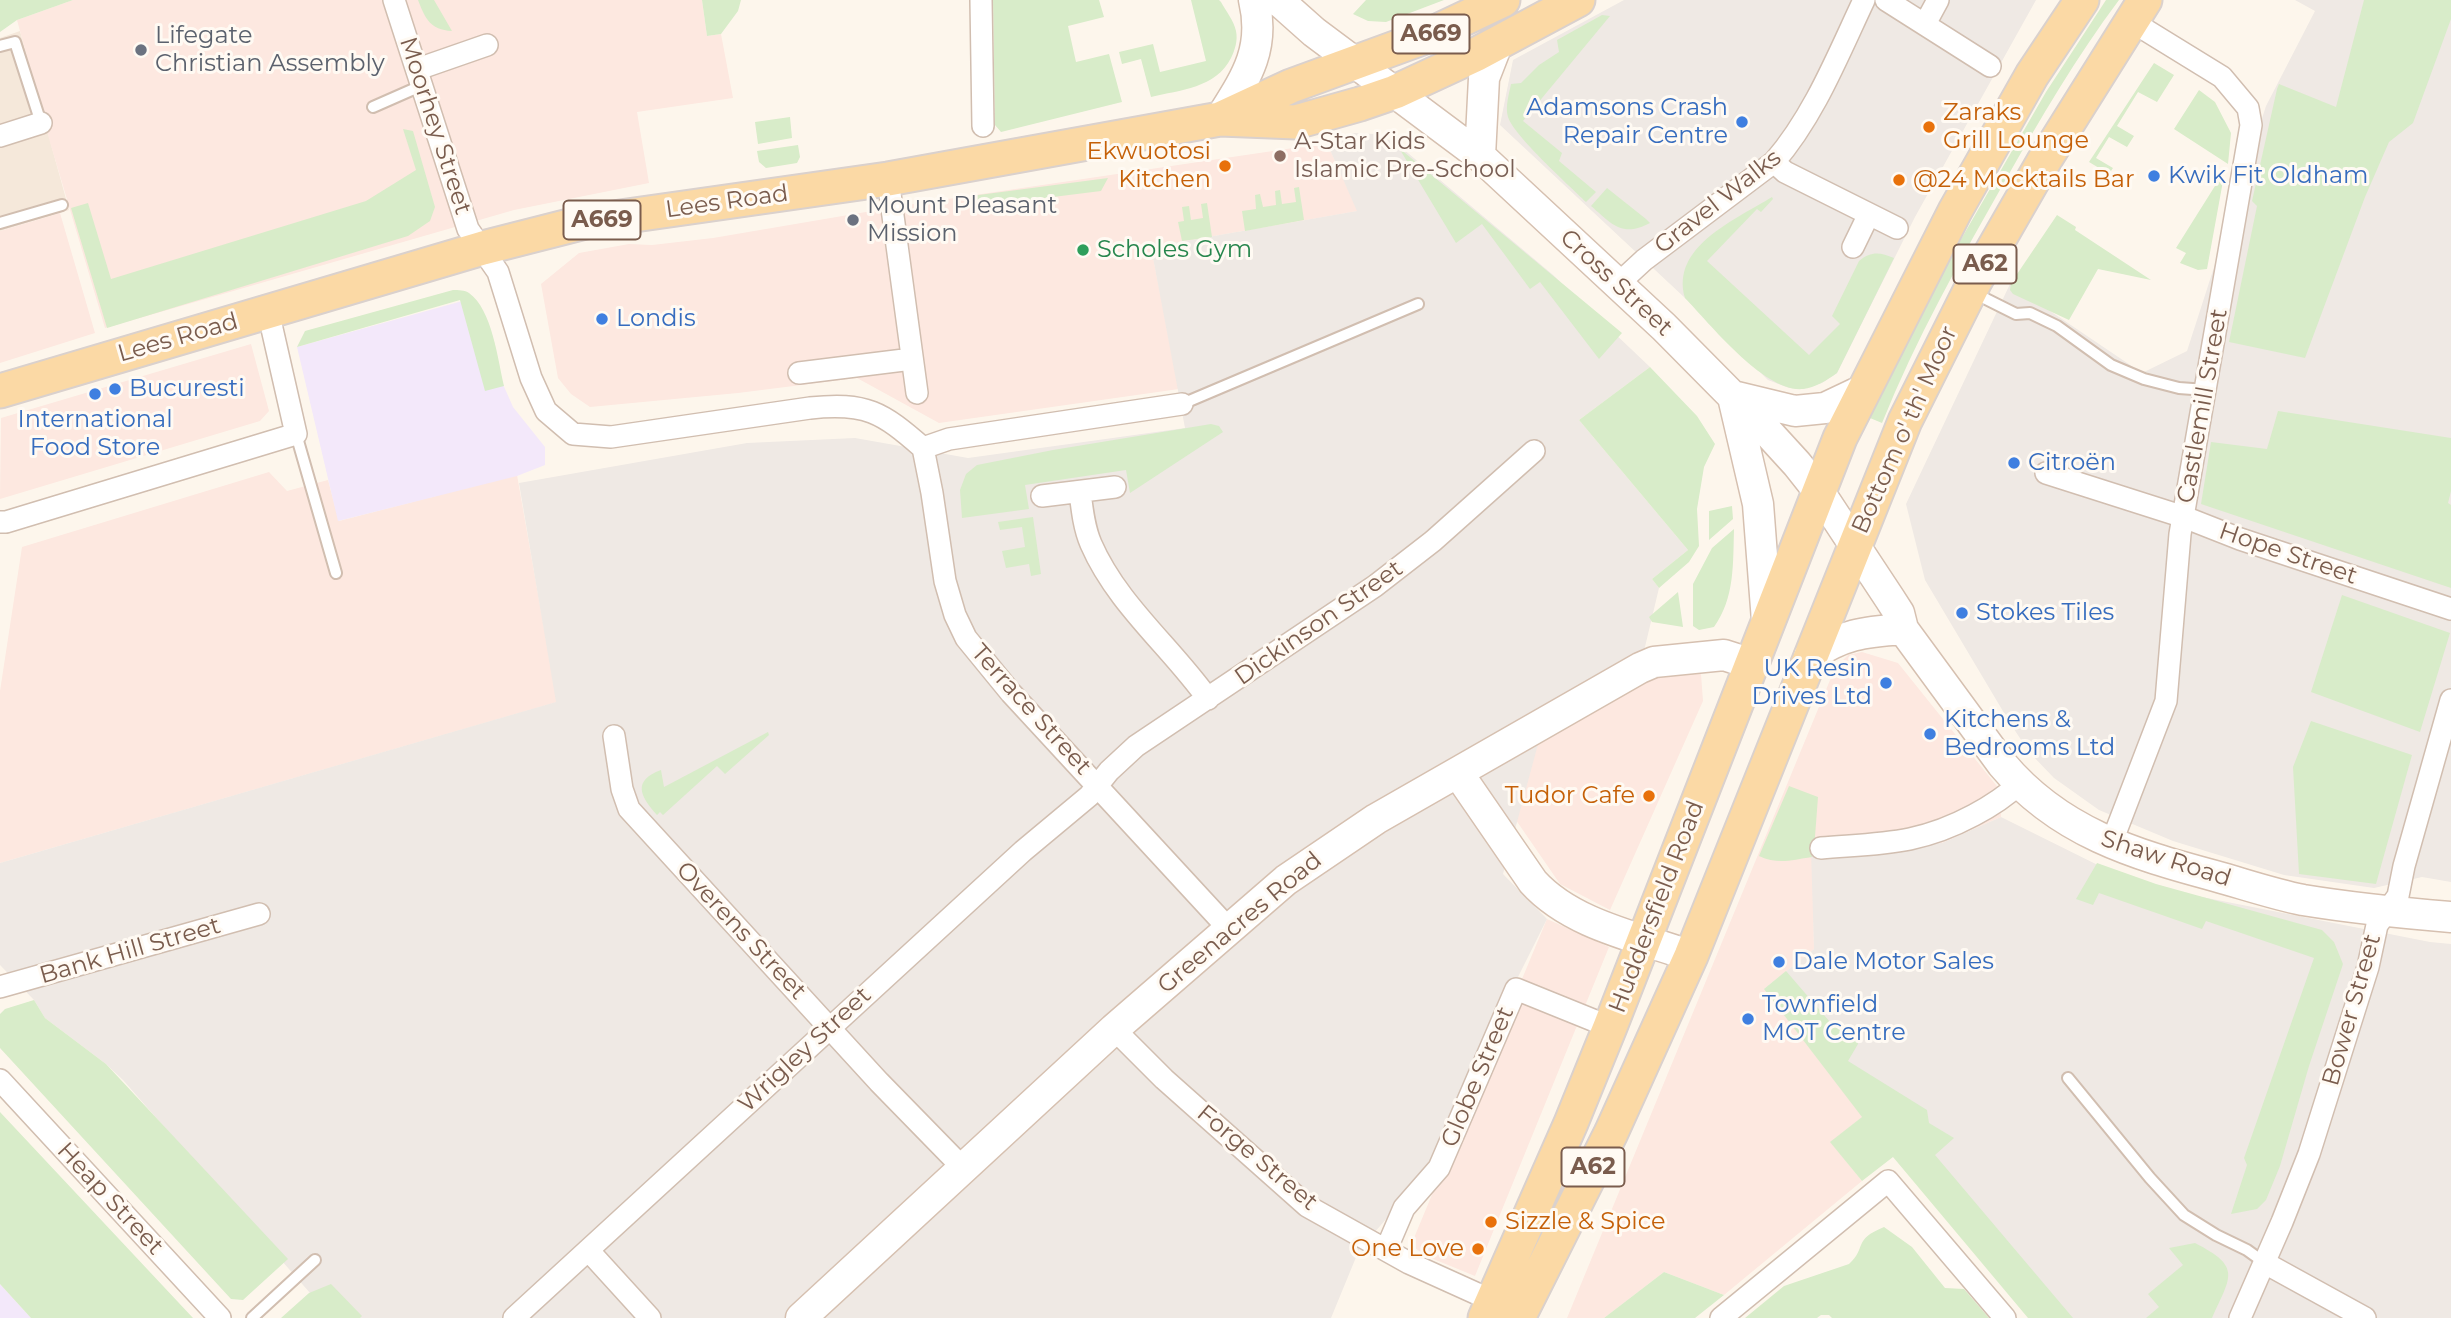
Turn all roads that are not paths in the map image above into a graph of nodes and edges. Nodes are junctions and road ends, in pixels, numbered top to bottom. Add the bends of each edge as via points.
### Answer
1 (394, 0) edge
2 (981, 0) edge
3 (1254, 0) edge
4 (1278, 0) edge
5 (1503, 0) edge
6 (1578, 0) edge
7 (1864, 0) edge
8 (1886, 0) edge
9 (1938, 0) edge
10 (2081, 0) edge
11 (2138, 11) edge
12 (1925, 24) junction
13 (1498, 42) junction
14 (487, 45) dead end
15 (0, 46) edge
16 (1356, 62) junction
17 (1990, 66) dead end
18 (420, 77) junction
19 (1395, 92) junction
20 (373, 107) dead end
21 (1220, 119) junction
22 (41, 123) joint
23 (983, 126) dead end
24 (0, 136) edge
25 (1480, 156) junction
26 (1774, 162) junction
27 (888, 179) junction
28 (62, 205) dead end
29 (1869, 214) junction
30 (0, 223) edge
31 (1897, 228) dead end
32 (1853, 247) dead end
33 (483, 248) junction
34 (1618, 284) junction
35 (1970, 291) junction
36 (1418, 304) dead end
37 (268, 312) junction
38 (912, 359) junction
39 (799, 373) dead end
40 (1863, 390) junction
41 (2206, 390) junction
42 (0, 391) edge
43 (917, 393) dead end
44 (1733, 396) junction
45 (1182, 404) joint
46 (296, 434) junction
47 (923, 448) junction
48 (1534, 451) dead end
49 (2046, 472) dead end
50 (1115, 487) dead end
51 (1080, 492) junction
52 (1820, 493) junction
53 (1042, 496) dead end
54 (2184, 517) junction
55 (0, 522) edge
56 (1854, 544) junction
57 (336, 573) dead end
58 (2451, 609) edge
59 (1767, 621) junction
60 (1903, 629) junction
61 (1809, 657) junction
62 (1752, 664) junction
63 (1208, 699) junction
64 (2451, 700) edge
65 (614, 736) dead end
66 (1458, 773) junction
67 (2019, 784) junction
68 (1097, 785) junction
69 (2111, 844) junction
70 (1821, 848) dead end
71 (2387, 911) junction
72 (259, 914) dead end
73 (2451, 917) edge
74 (1228, 928) junction
75 (1644, 940) junction
76 (1691, 956) junction
77 (0, 988) edge
78 (1610, 1027) junction
79 (830, 1028) junction
80 (1114, 1029) junction
81 (2068, 1078) dead end
82 (0, 1080) edge
83 (963, 1168) junction
84 (588, 1250) junction
85 (1386, 1250) junction
86 (315, 1260) dead end
87 (2265, 1262) junction
88 (1499, 1312) edge
89 (220, 1318) edge
90 (252, 1318) edge
91 (514, 1318) edge
92 (650, 1318) edge
93 (801, 1318) edge
94 (1721, 1318) edge
95 (2005, 1318) edge
96 (2240, 1318) edge
97 (2365, 1318) edge

1 - 18 street, Moorhey Street
2 - 23 street
3 - 21 main road via 1255,55
4 - 16 main road
5 - 16 main road, Lees Road / A669 via 1425,37
6 - 13 main road, Lees Road / A669
7 - 26 street, Gravel Walks via 1798,132
8 - 12 street
9 - 12 street
10 - 40 main road, Bottom o' th' Moor / A62 via 2032,75 1955,211
11 - 35 main road, Bottom o' th' Moor / A62
11 - 41 street, Castlemill Street via 2222,77 2248,108 2252,125
12 - 17 street
13 - 19 main road, Lees Road / A669
13 - 25 main road via 1484,78
14 - 18 street
15 - 22 lane via 15,42
16 - 19 main road
16 - 21 main road, Lees Road / A669
18 - 20 lane
18 - 33 street, Moorhey Street via 468,229
19 - 21 main road, Lees Road / A669 via 1296,122
19 - 25 main road, Cross Street
21 - 27 main road, Lees Road / A669
22 - 24 street
25 - 34 main road, Cross Street
26 - 29 street
26 - 34 street, Gravel Walks
27 - 33 main road, Lees Road / A669 via 585,222
27 - 38 street
28 - 30 lane
29 - 31 street
29 - 32 street
33 - 37 main road, Lees Road / A669
33 - 47 street, Moorhey Street via 502,282 531,378 546,411 573,434 611,438 832,406 860,407 895,423
34 - 44 main road, Cross Street
35 - 41 lane via 2016,314 2030,313 2057,326 2111,365 2144,379
35 - 56 main road, Bottom o' th' Moor / A62 via 1894,444
36 - 45 lane
37 - 42 main road, Lees Road / A669
37 - 46 street
38 - 39 street
38 - 43 street
40 - 44 main road via 1825,408 1795,411
40 - 52 main road, Bottom o' th' Moor / A62
41 - 54 street, Castlemill Street
44 - 52 main road, Cross Street
44 - 59 main road via 1758,504
45 - 47 street via 949,439
46 - 55 street
46 - 57 lane
47 - 68 street, Terrace Street via 945,581 966,638
48 - 63 street, Dickinson Street via 1375,586
49 - 54 street, Hope Street
50 - 51 street
51 - 53 street
51 - 63 street via 1085,527 1103,567
52 - 56 main road, Bottom o' th' Moor
52 - 59 main road, Huddersfield Road / A62
54 - 58 street, Hope Street
54 - 69 street, Castlemill Street via 2166,701
56 - 60 main road, Shaw Road via 1899,613
56 - 61 main road, Huddersfield Road / A62
59 - 62 main road, Huddersfield Road / A62
60 - 61 main road via 1859,632
60 - 67 main road, Shaw Road
61 - 76 main road, Huddersfield Road / A62
62 - 66 main road, Greenacres Road via 1724,655 1640,667
62 - 75 main road, Huddersfield Road / A62
63 - 68 street, Dickinson Street via 1136,747
64 - 71 street, Bower Street via 2398,896
65 - 79 street, Overens Street via 629,809
66 - 74 main road, Greenacres Road via 1315,859
66 - 75 main road via 1545,896 1593,922
67 - 69 main road, Shaw Road via 2045,806
67 - 70 street via 2001,800 1942,831 1888,844
68 - 74 street, Terrace Street
68 - 79 street, Wrigley Street
69 - 71 main road, Shaw Road via 2301,899
71 - 73 main road, Shaw Road
71 - 87 street, Bower Street via 2377,925 2309,1154
72 - 77 street, Bank Hill Street
74 - 80 main road, Greenacres Road
75 - 76 main road
75 - 78 main road, Huddersfield Road / A62
76 - 88 main road, Huddersfield Road / A62 via 1611,1133
78 - 85 street, Globe Street via 1516,989 1439,1168 1404,1209
78 - 88 main road, Huddersfield Road / A62
79 - 83 street, Overens Street
79 - 84 street, Wrigley Street
80 - 83 main road, Greenacres Road
80 - 85 street, Forge Street via 1307,1206
81 - 87 lane via 2184,1215
82 - 89 street, Heap Street
83 - 93 main road, Greenacres Road
84 - 91 street, Wrigley Street
84 - 92 street
85 - 88 street, Forge Street
86 - 90 lane
87 - 96 street, Bower Street
87 - 97 street
94 - 95 street via 1888,1181

